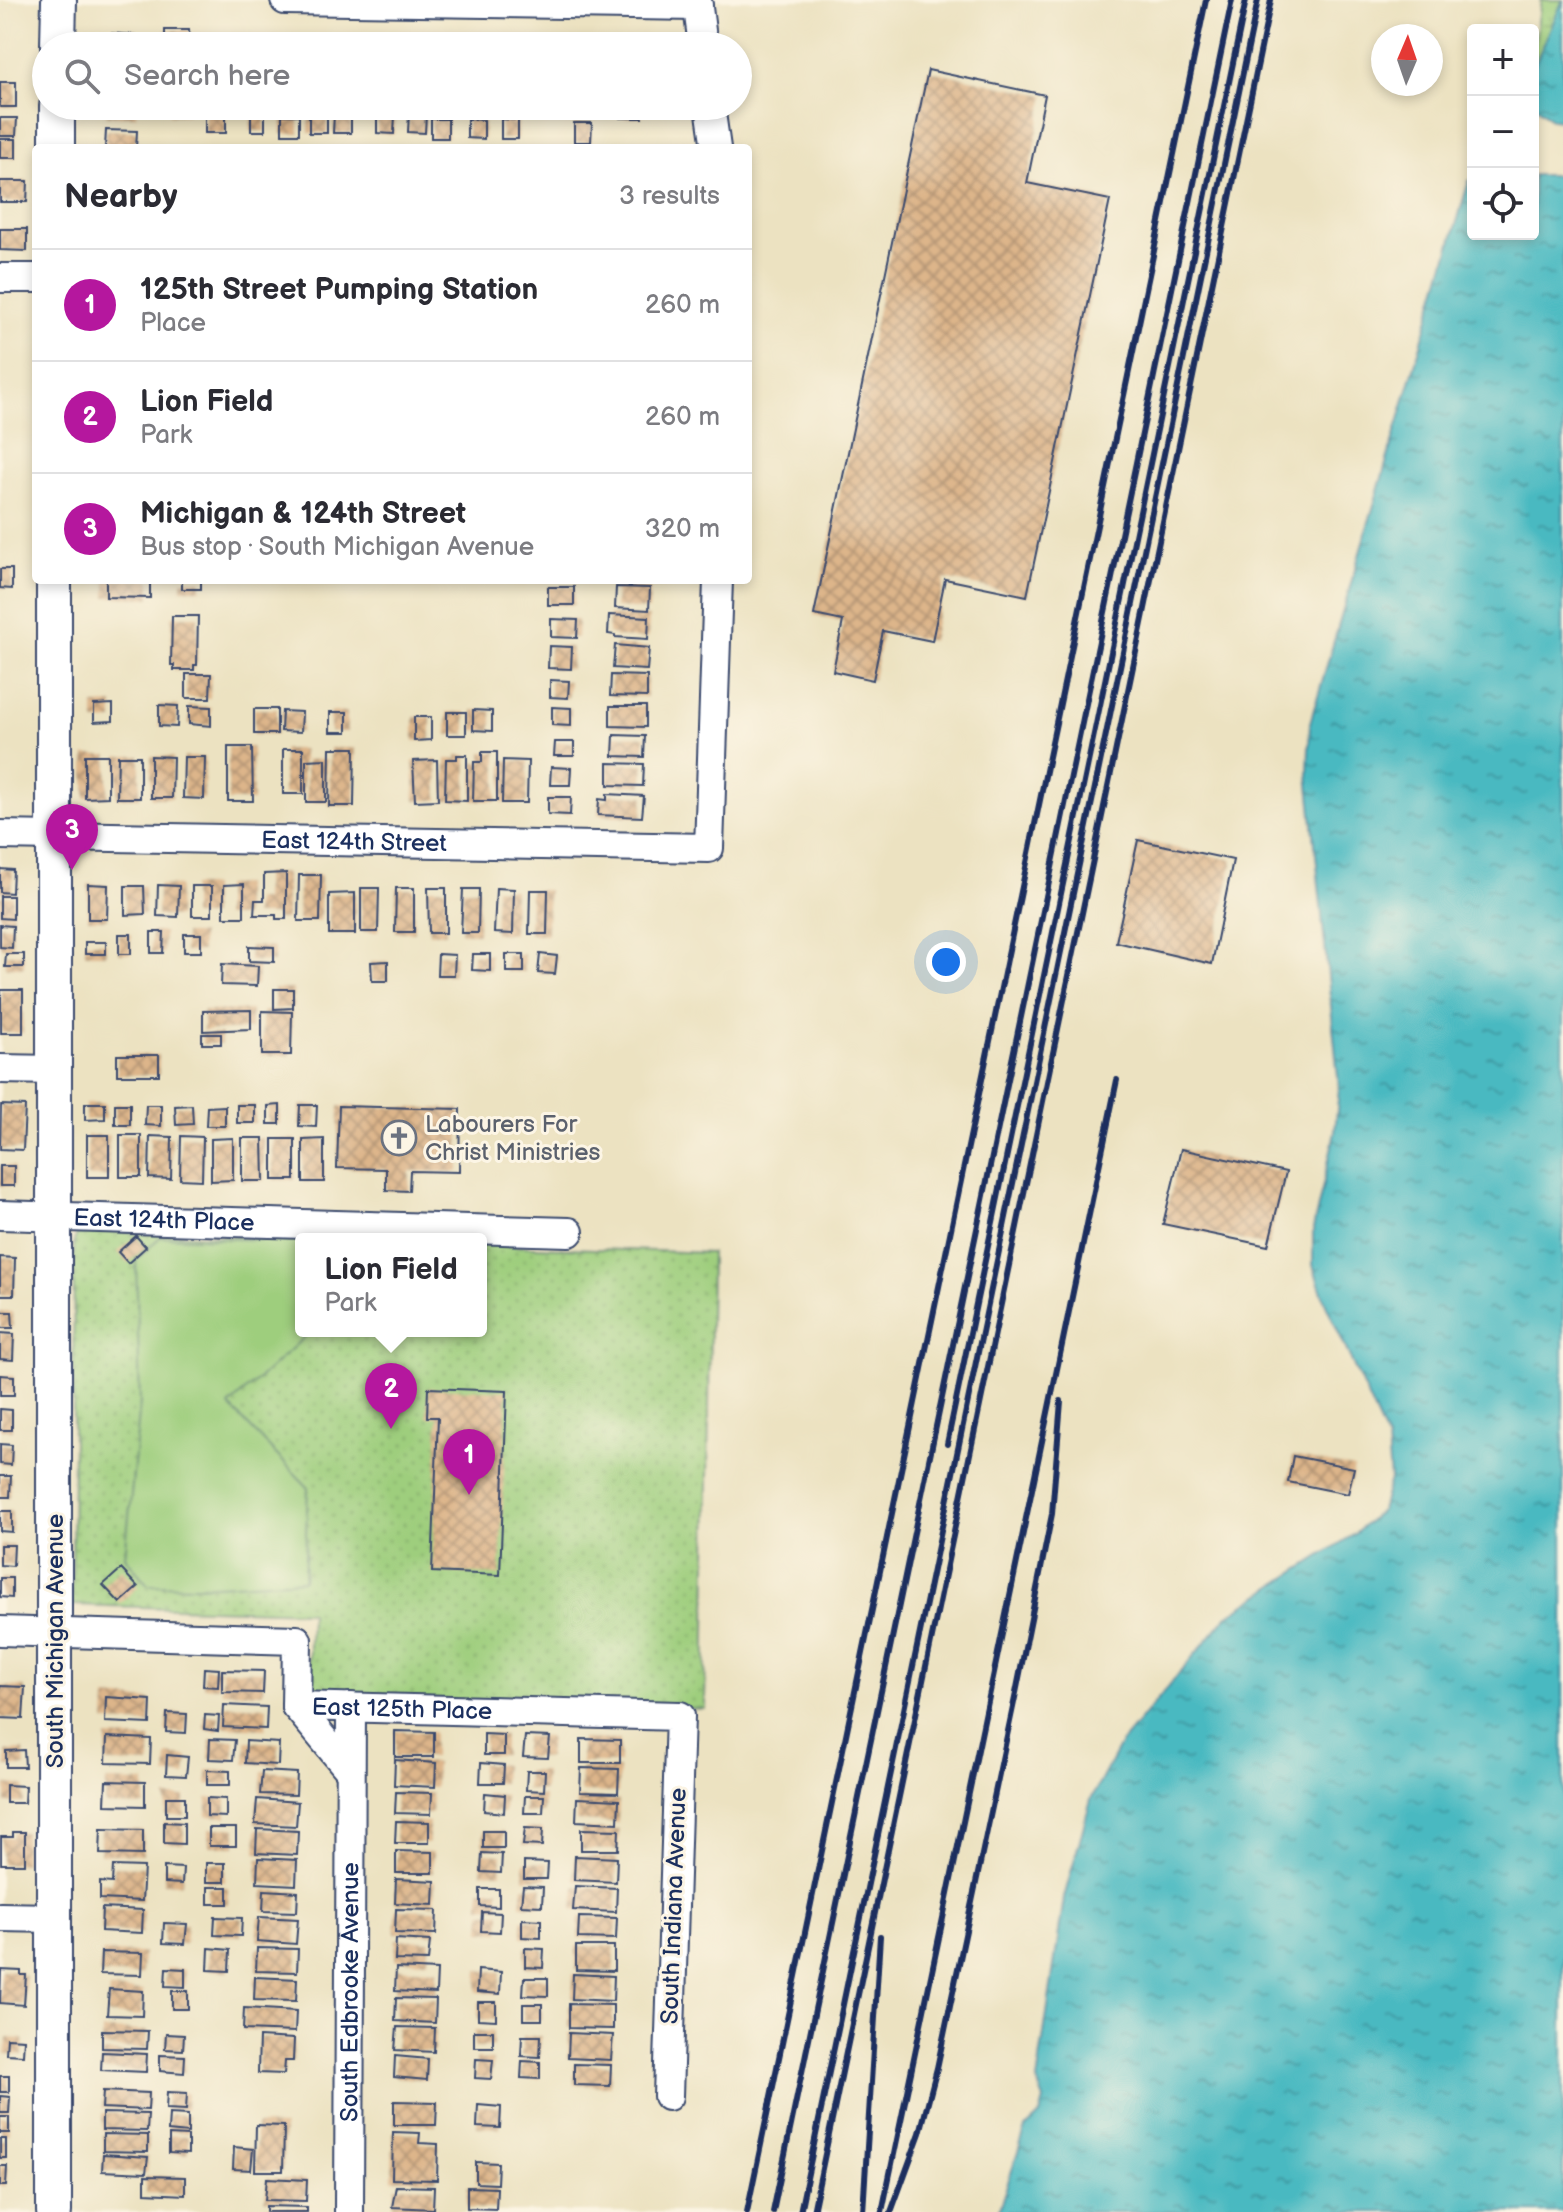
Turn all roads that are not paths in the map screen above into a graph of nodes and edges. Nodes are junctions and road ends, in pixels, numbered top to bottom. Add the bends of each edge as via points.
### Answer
1 (59, 0) edge
2 (285, 0) edge
3 (697, 3) edge
4 (58, 32) edge
5 (701, 32) edge
6 (57, 120) edge
7 (712, 120) edge
8 (57, 144) edge
9 (715, 144) edge
10 (0, 278) edge
11 (32, 278) edge
12 (54, 584) edge
13 (718, 584) edge
14 (0, 835) edge
15 (54, 836) junction
16 (0, 1069) edge
17 (55, 1070) junction
18 (0, 1215) edge
19 (56, 1216) junction
20 (569, 1232) dead end
21 (0, 1631) edge
22 (55, 1632) junction
23 (296, 1706) junction
24 (351, 1707) junction
25 (680, 1716) joint
26 (350, 1771) junction
27 (0, 1917) edge
28 (54, 1918) junction
29 (668, 2096) dead end
30 (54, 2212) edge
31 (349, 2212) edge

1 - 4 main road
2 - 3 street
3 - 5 street
6 - 8 main road
7 - 9 street
10 - 11 street
12 - 15 main road, South Michigan Avenue
13 - 15 street, East 124th Street via 709,848
14 - 15 street, East 124th Street
15 - 17 main road, South Michigan Avenue
16 - 17 street
17 - 19 main road, South Michigan Avenue
18 - 19 street, East 124th Place
19 - 20 street, East 124th Place
19 - 22 main road, South Michigan Avenue
21 - 22 street, East 125th Place
22 - 23 street, East 125th Place via 297,1640
22 - 28 main road, South Michigan Avenue
23 - 24 street, East 125th Place
23 - 26 street
24 - 25 street, East 125th Place
24 - 26 street, South Edbrooke Avenue
25 - 29 street, South Indiana Avenue
26 - 31 street, South Edbrooke Avenue
27 - 28 street
28 - 30 main road, South Michigan Avenue

